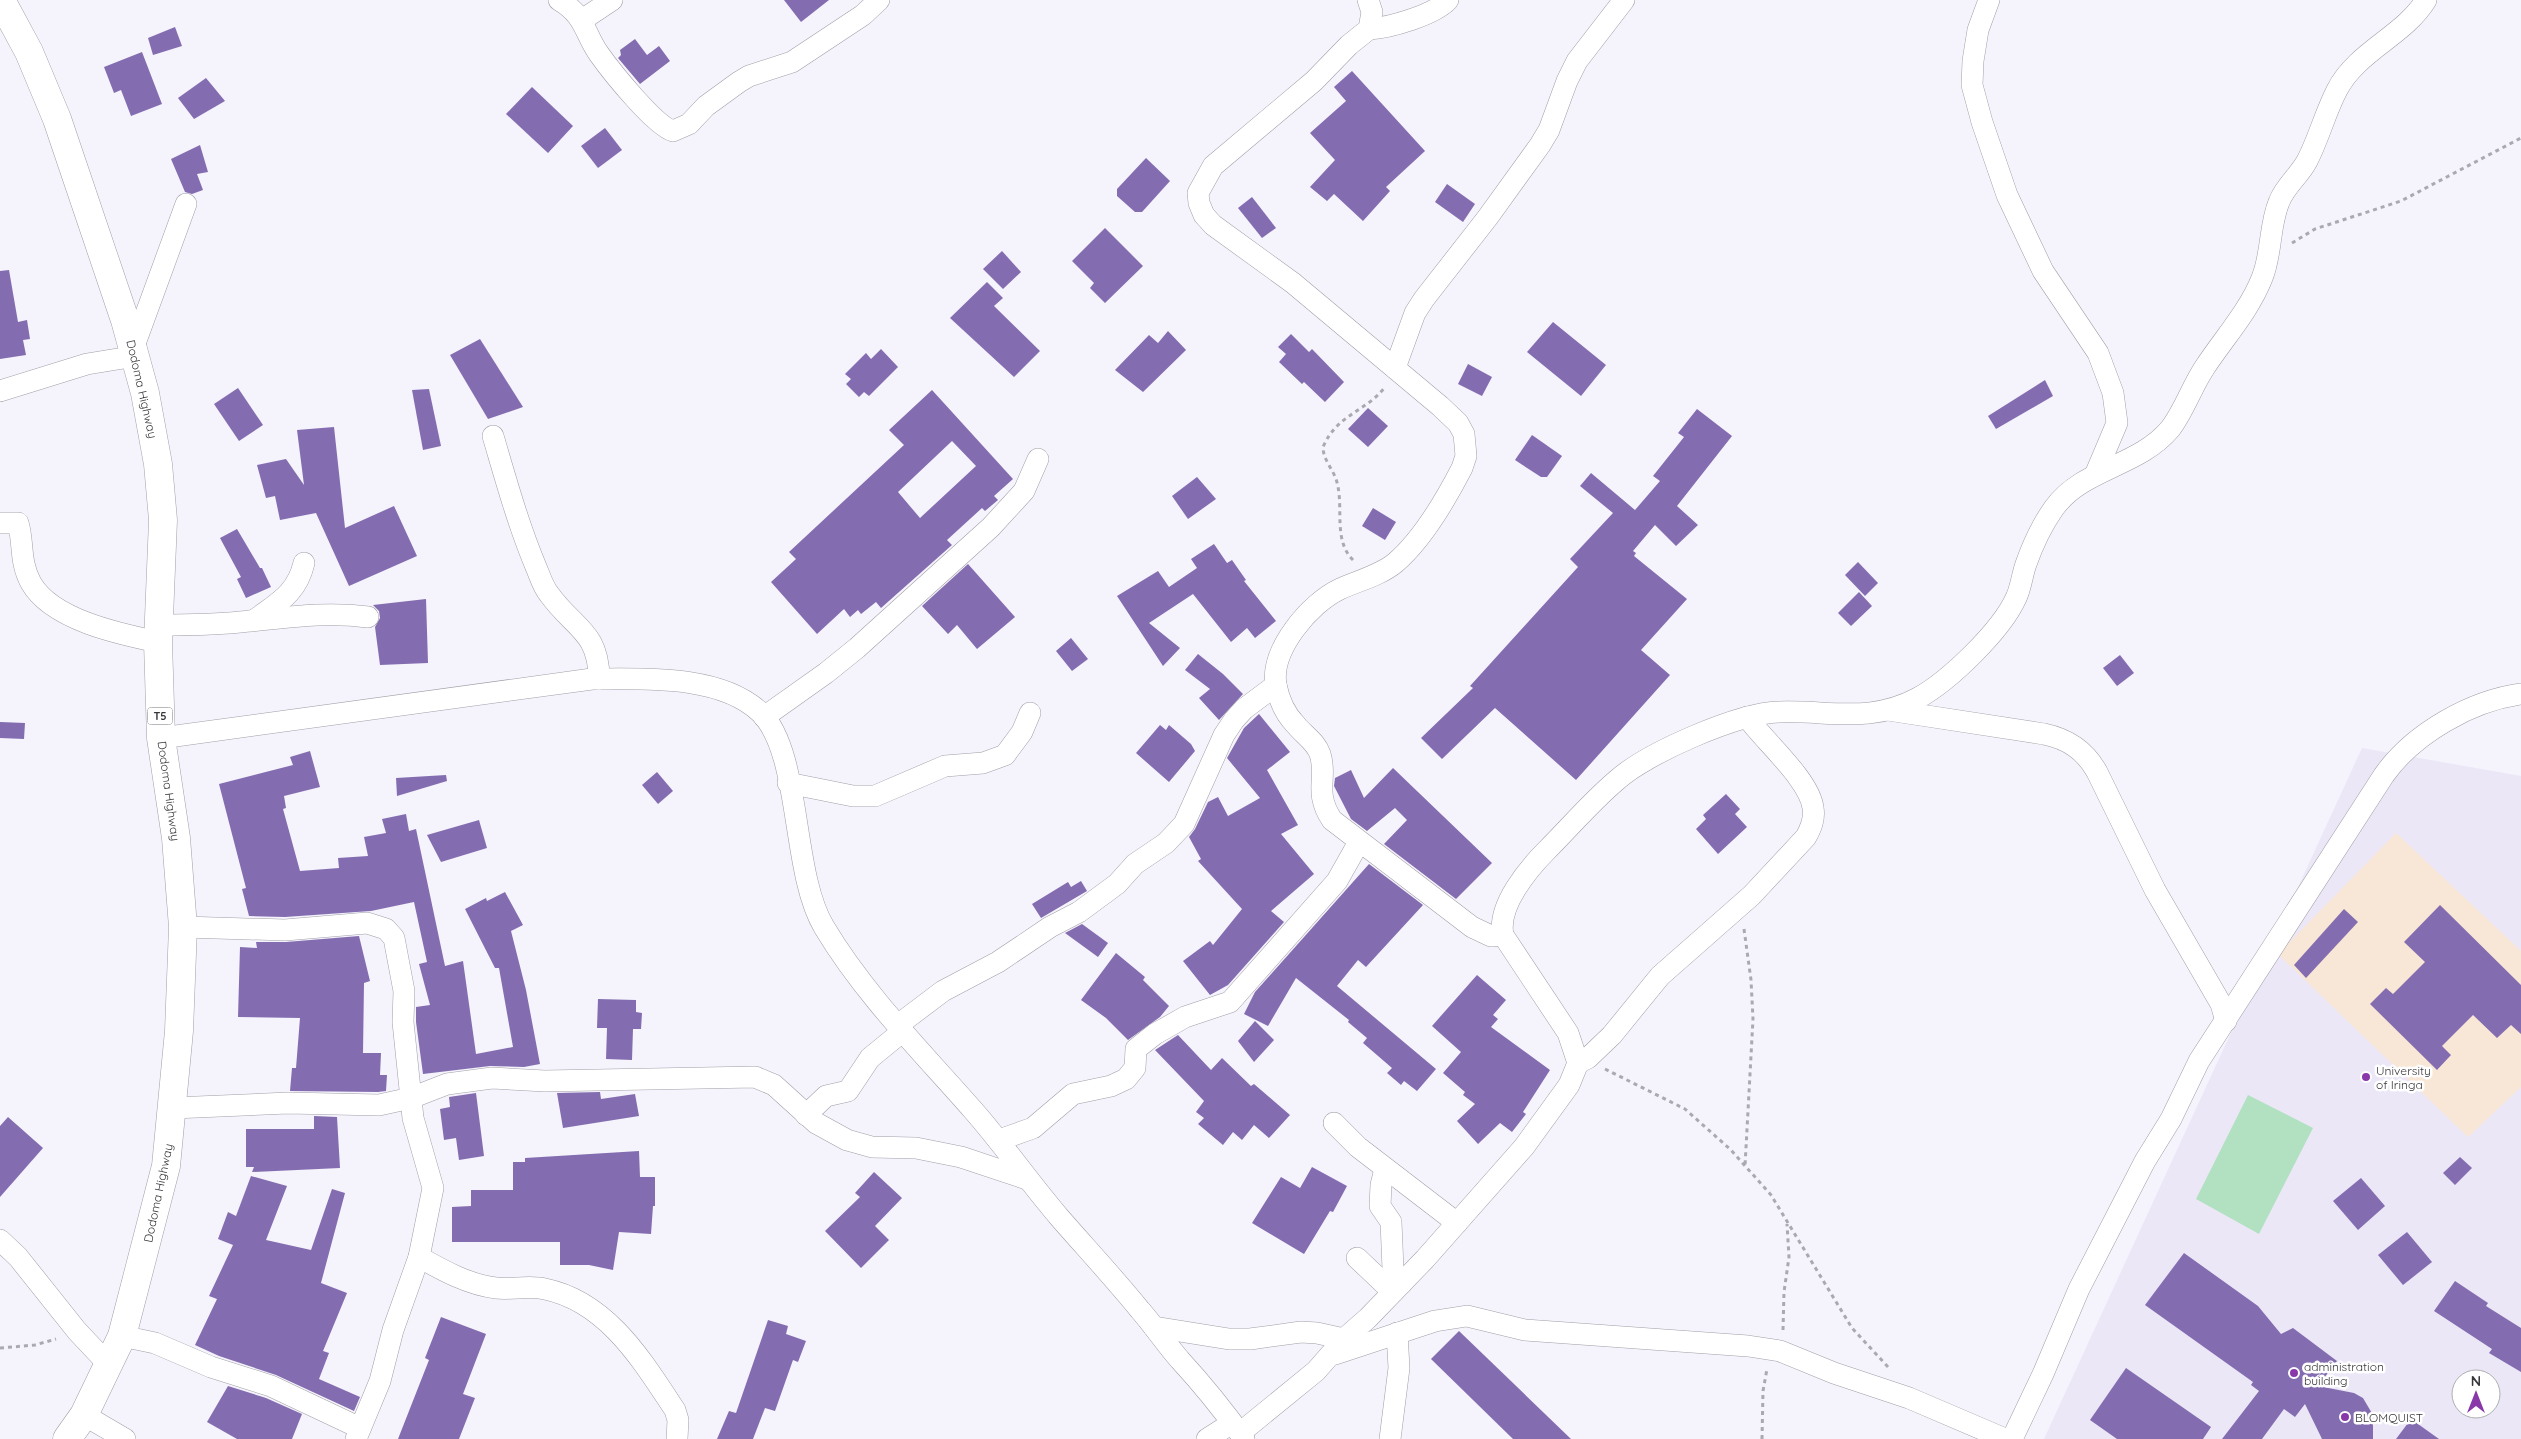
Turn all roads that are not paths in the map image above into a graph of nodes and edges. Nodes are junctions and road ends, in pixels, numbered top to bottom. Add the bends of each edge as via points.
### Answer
1 (2, 0) edge
2 (559, 0) edge
3 (612, 0) edge
4 (879, 0) edge
5 (1368, 0) edge
6 (1448, 0) edge
7 (1624, 0) edge
8 (1989, 0) edge
9 (2426, 0) edge
10 (582, 20) junction
11 (1369, 29) junction
12 (186, 204) dead end
13 (135, 353) junction
14 (1396, 369) junction
15 (0, 391) edge
16 (493, 436) dead end
17 (1038, 459) dead end
18 (2095, 475) junction
19 (0, 523) edge
20 (304, 563) dead end
21 (368, 617) dead end
22 (255, 620) junction
23 (158, 633) junction
24 (600, 679) junction
25 (1276, 685) junction
26 (2521, 694) edge
27 (1888, 710) junction
28 (1030, 713) dead end
29 (764, 717) junction
30 (1747, 717) junction
31 (161, 738) junction
32 (788, 783) junction
33 (1359, 842) junction
34 (183, 927) junction
35 (1503, 935) junction
36 (2226, 1021) junction
37 (901, 1028) junction
38 (1583, 1061) junction
39 (411, 1098) junction
40 (173, 1108) junction
41 (806, 1114) junction
42 (1334, 1123) dead end
43 (999, 1140) junction
44 (1385, 1169) junction
45 (1027, 1180) junction
46 (1457, 1223) junction
47 (0, 1240) edge
48 (419, 1257) junction
49 (1357, 1258) dead end
50 (1397, 1288) junction
51 (1154, 1327) junction
52 (1397, 1333) junction
53 (122, 1336) junction
54 (1344, 1339) junction
55 (1330, 1355) junction
56 (109, 1365) junction
57 (84, 1415) junction
58 (1239, 1432) edge
59 (358, 1434) edge
60 (67, 1439) edge
61 (125, 1439) edge
62 (677, 1439) edge
63 (1207, 1439) edge
64 (1390, 1439) edge
65 (2005, 1439) edge
66 (2012, 1439) edge

1 - 13 highway, Dodoma Highway / T5 via 57,119
2 - 10 street
3 - 10 street
4 - 10 street via 792,62 739,82 706,106 689,124 675,131 668,130 653,117 621,82 598,53
5 - 11 street via 1372,12
6 - 11 street via 1434,10 1387,28
7 - 14 street via 1577,61 1544,138 1415,313
8 - 18 street via 1978,30 1973,61 1972,85 1982,122 2007,195 2043,271 2098,353 2113,393 2117,424
9 - 18 street via 2413,17 2356,64 2344,79 2307,161 2278,203 2261,281 2172,426 2156,443
11 - 14 street via 1314,81 1213,166 1198,193 1204,214 1213,225 1293,283
12 - 13 street
13 - 15 street
13 - 23 highway, Dodoma Highway / T5 via 158,464 163,556
14 - 25 street via 1458,424 1464,434 1466,456 1456,480 1417,541 1393,565 1323,600 1298,625 1278,658
16 - 24 street via 517,513 547,592 593,643
17 - 29 street via 1024,491 991,527 858,648
18 - 27 street via 2056,504 2041,526 2018,594 2002,622 1940,684 1916,699
19 - 23 street via 18,522 20,550 32,584 51,604 107,631
20 - 22 street via 301,577 292,592
21 - 22 street via 301,614
22 - 23 street
23 - 31 highway, Dodoma Highway / T5
24 - 29 street via 688,683 718,689 752,705
24 - 31 street
25 - 33 street via 1283,707 1320,755 1321,793 1327,812
25 - 37 street via 1234,720 1224,735 1184,824 1166,843 1135,864 1087,907 998,962 943,991
26 - 36 street via 2471,706 2417,740 2396,758 2275,940
27 - 30 street via 1848,716 1780,712
27 - 36 street via 2044,734 2065,740 2086,754 2098,772 2155,890 2221,1004
28 - 32 street via 1022,732 1005,755 983,763 945,766 875,796 846,795
29 - 32 street via 775,734
30 - 35 street via 1687,740 1619,778 1541,856 1504,910
30 - 38 street via 1791,767 1812,802 1811,828 1771,876 1660,976 1629,1015
31 - 34 highway, Dodoma Highway / T5 via 176,838
32 - 37 street via 802,856 822,924 862,982
33 - 35 street via 1472,927 1491,936
33 - 43 street via 1337,881 1230,1002 1185,1017 1145,1042 1136,1049 1135,1068 1126,1079 1111,1086 1073,1094 1033,1128
34 - 39 street via 285,930 367,923 390,932 401,966
34 - 40 highway, Dodoma Highway / T5
35 - 38 street
36 - 66 street via 2199,1060 2171,1119 2145,1161 2079,1289
37 - 41 street via 870,1058 848,1091 826,1096
37 - 43 street
38 - 46 street via 1545,1121
39 - 40 street via 379,1105 288,1103
39 - 41 street via 447,1084 492,1078 545,1081 756,1077 774,1085
39 - 48 street via 413,1118 433,1188
40 - 53 highway, Dodoma Highway / T5 via 166,1166
41 - 45 street via 834,1134 859,1144 924,1149 961,1157
42 - 44 street
43 - 45 street
44 - 46 street
44 - 50 street via 1380,1206 1391,1222
45 - 51 street
46 - 50 street
47 - 56 street
48 - 59 street via 392,1330 380,1381
48 - 62 street via 486,1286 553,1291 603,1318 635,1351 676,1410
49 - 50 street
50 - 54 street
51 - 54 street via 1230,1340 1302,1332
51 - 58 street
52 - 55 street
52 - 64 street via 1399,1368
52 - 65 street via 1435,1321 1467,1316 1525,1330 1637,1336 1777,1351 1909,1398
53 - 56 highway, Dodoma Highway / T5
53 - 59 street via 155,1343 210,1367 271,1386
54 - 55 street
55 - 58 street via 1316,1371
56 - 57 highway, Dodoma Highway / T5
57 - 60 highway, Dodoma Highway / T5
57 - 61 street
58 - 63 street

